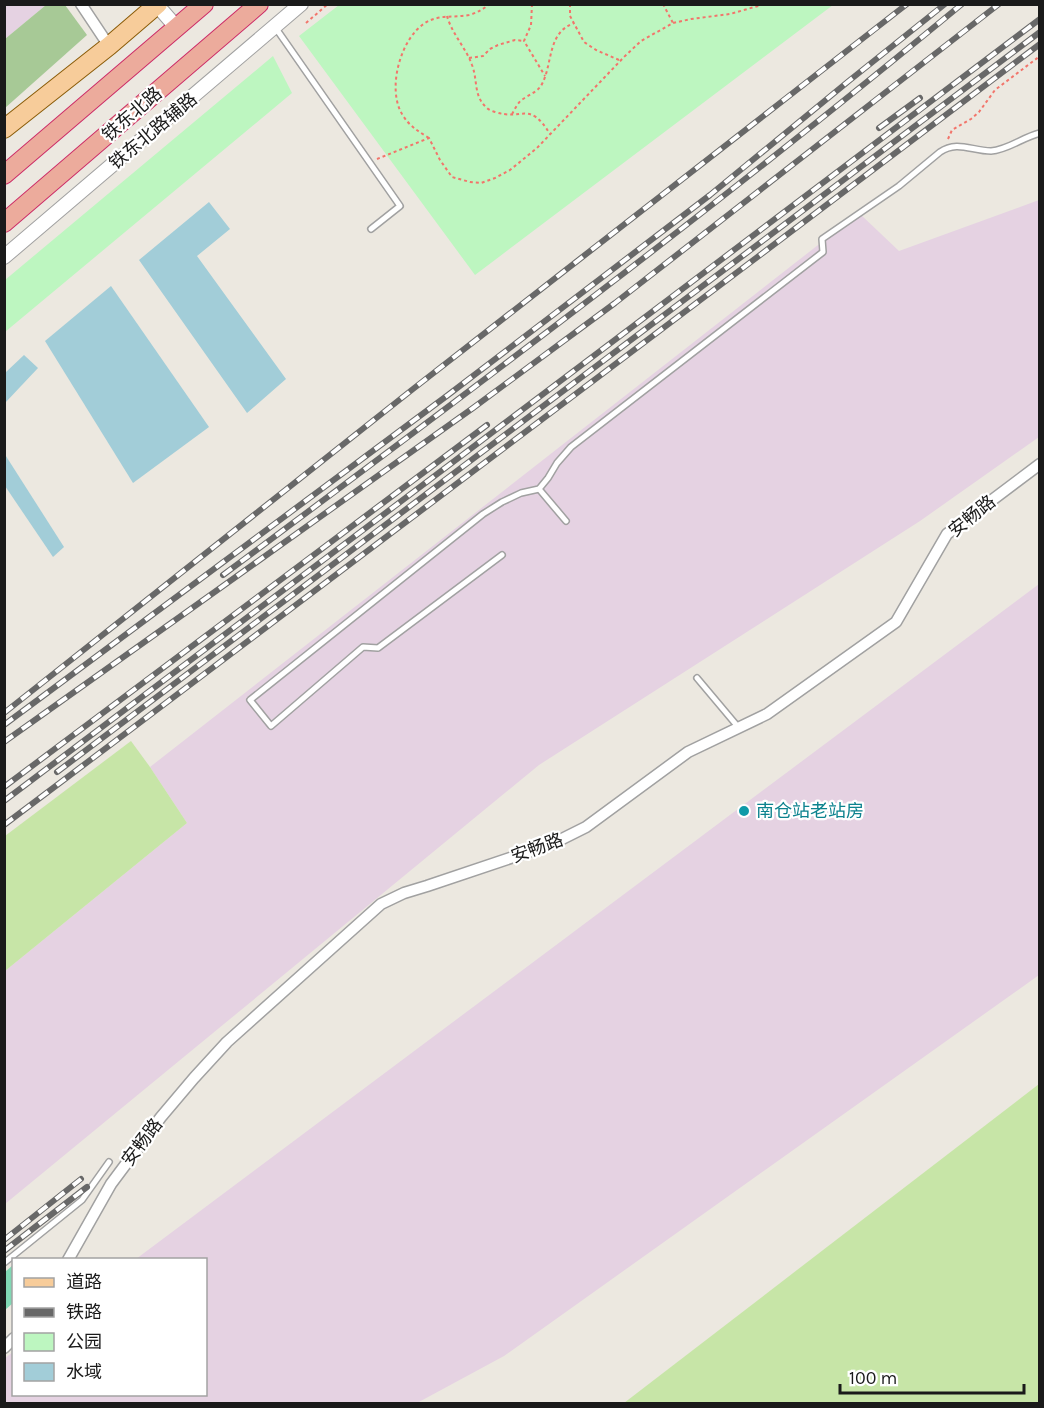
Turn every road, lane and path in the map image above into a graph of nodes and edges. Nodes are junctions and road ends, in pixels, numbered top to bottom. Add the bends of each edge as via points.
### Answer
1 (81, 4) edge
2 (204, 4) edge
3 (260, 4) edge
4 (301, 4) edge
5 (328, 4) edge
6 (490, 4) edge
7 (532, 4) edge
8 (570, 4) edge
9 (663, 4) edge
10 (765, 4) edge
11 (157, 5) edge
12 (447, 16) junction
13 (306, 23) dead end
14 (574, 23) junction
15 (673, 23) junction
16 (274, 27) junction
17 (177, 28) junction
18 (524, 41) junction
19 (109, 46) junction
20 (1040, 56) edge
21 (469, 58) junction
22 (620, 61) junction
23 (544, 76) junction
24 (512, 114) junction
25 (4, 129) edge
26 (1040, 133) edge
27 (550, 134) junction
28 (429, 138) junction
29 (943, 150) junction
30 (369, 162) junction
31 (7, 172) edge
32 (4, 223) edge
33 (371, 229) dead end
34 (4, 257) edge
35 (1040, 464) edge
36 (539, 489) junction
37 (566, 520) dead end
38 (502, 555) dead end
39 (697, 678) dead end
40 (739, 728) junction
41 (109, 1162) dead end
42 (69, 1258) edge
43 (4, 1263) edge

1 - 19 street
2 - 17 highway, 铁东北路
3 - 32 highway, 铁东北路
4 - 16 street, 铁东北路辅路
5 - 13 path
6 - 12 path via 469,15
7 - 18 path via 531,24
8 - 14 path
9 - 15 path
10 - 15 path
11 - 17 street
11 - 19 main road
12 - 21 path
12 - 28 path via 423,24 412,36 402,52 395,93 410,127
14 - 22 path via 584,42
14 - 23 path via 560,31
15 - 22 path via 641,40
16 - 30 lane
16 - 34 street, 铁东北路辅路
17 - 31 highway, 铁东北路
18 - 21 path via 498,45 483,56
18 - 23 path
19 - 25 main road
20 - 29 path via 995,90 971,119 952,130
21 - 24 path via 478,97 488,109
22 - 27 path
23 - 24 path via 541,86 524,98
24 - 27 path via 527,112 535,116
26 - 29 lane via 997,150 950,146
27 - 28 path via 510,170 481,183 452,177
28 - 30 path
29 - 36 lane via 822,239 823,252 571,447
30 - 33 lane via 400,206
35 - 40 street, 安畅路 via 947,534 896,622 767,714
36 - 37 lane
36 - 38 lane via 521,493 483,514 250,700 271,726 363,647 378,648
39 - 40 lane
40 - 42 street, 安畅路 via 688,752 571,836 404,892 381,904 227,1042 194,1078 111,1184
41 - 43 lane via 82,1200

